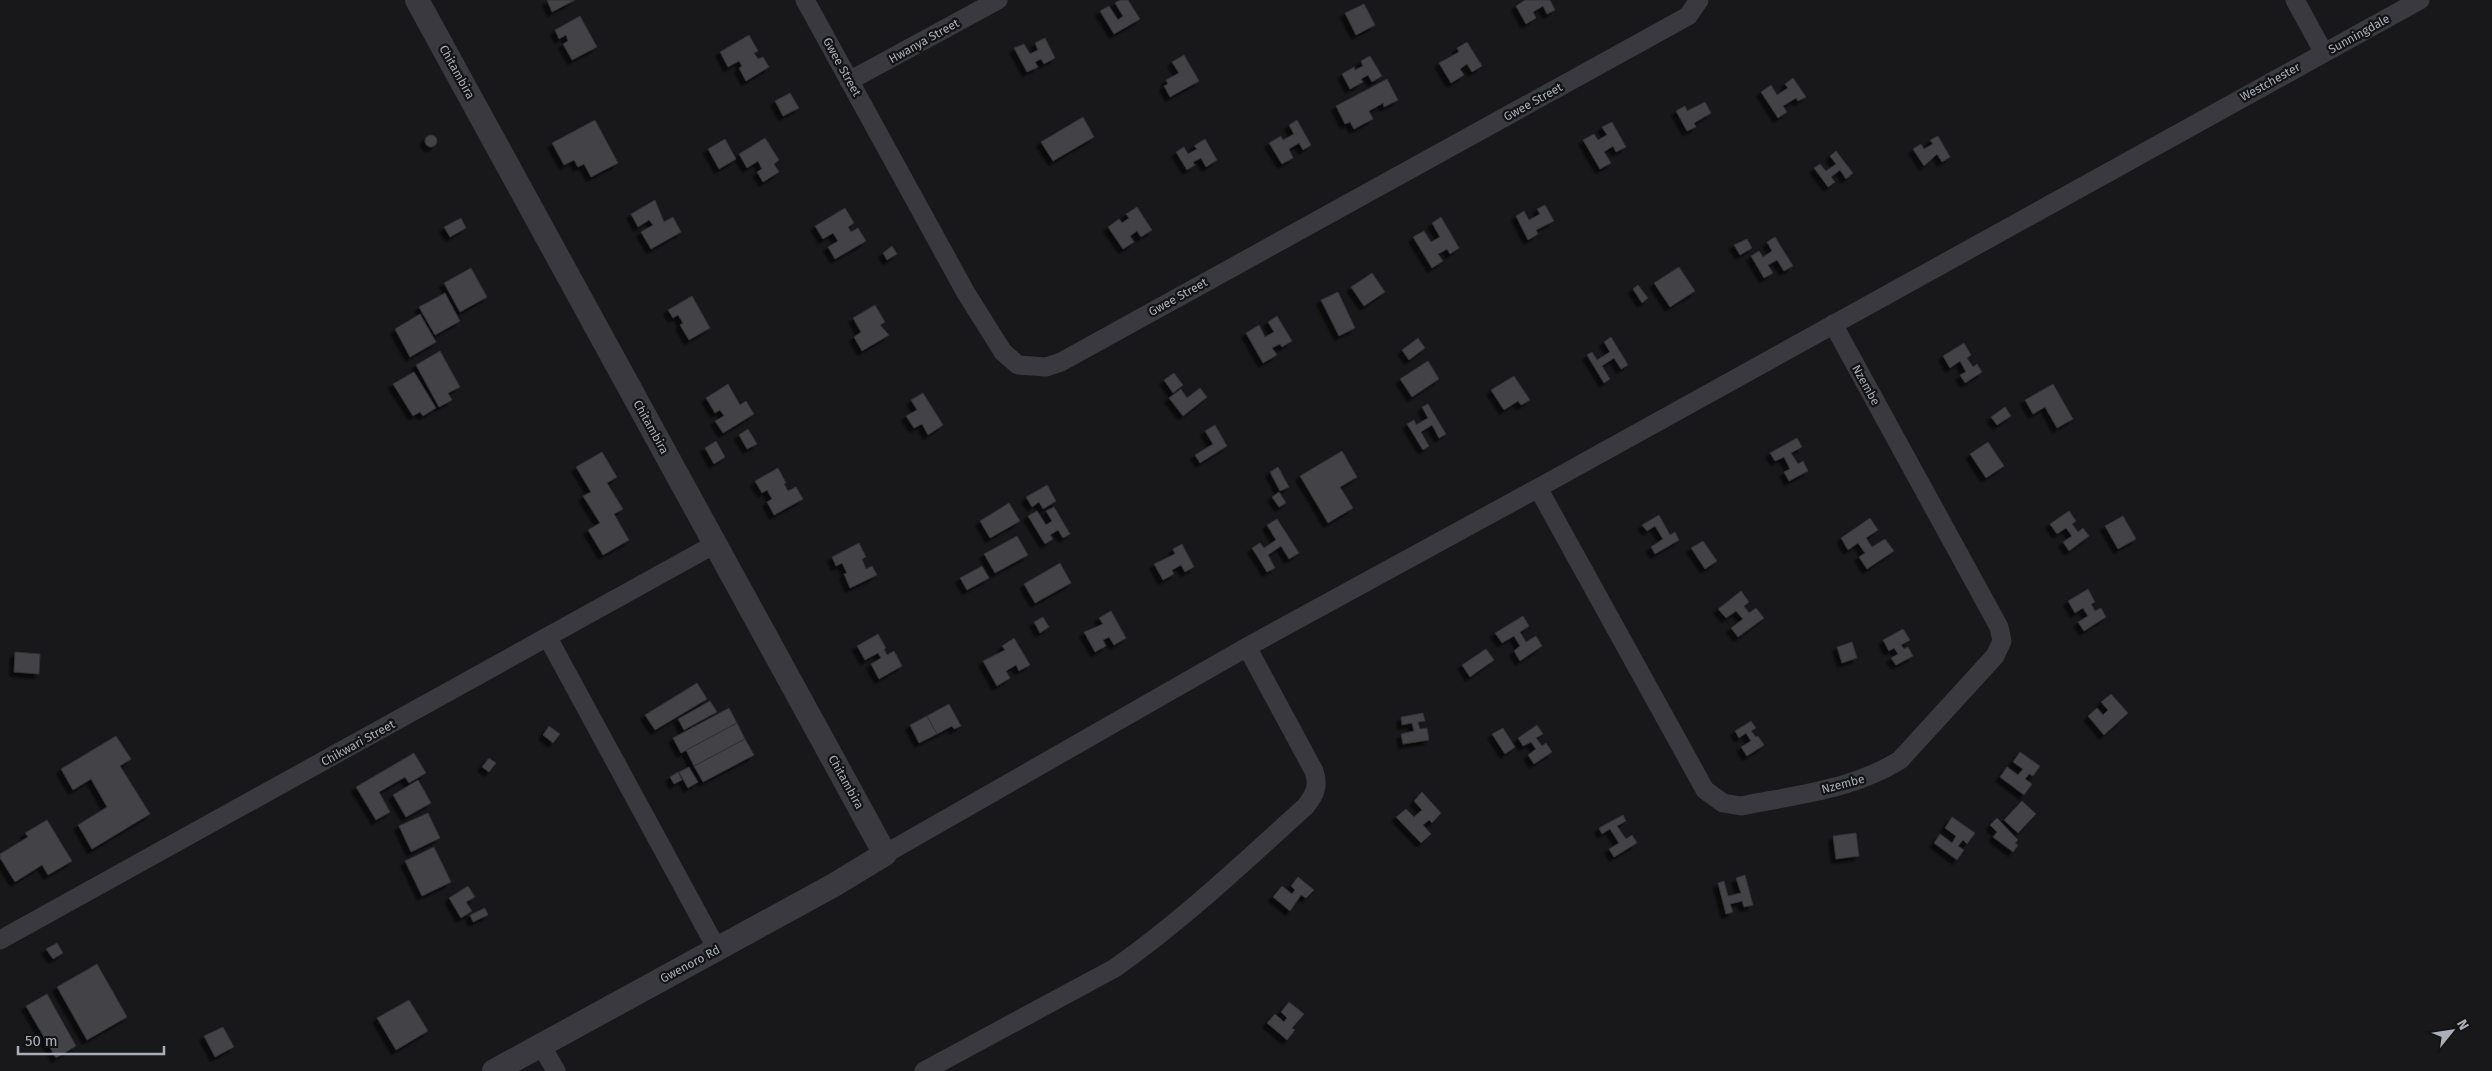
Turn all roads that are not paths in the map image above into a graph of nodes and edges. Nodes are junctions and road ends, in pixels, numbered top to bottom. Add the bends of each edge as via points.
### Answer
1 (417, 0) edge
2 (805, 0) edge
3 (998, 0) edge
4 (1699, 0) edge
5 (2295, 0) edge
6 (2420, 0) edge
7 (2324, 53) junction
8 (849, 81) junction
9 (1833, 324) junction
10 (1538, 488) junction
11 (715, 544) junction
12 (548, 638) junction
13 (1247, 647) junction
14 (885, 854) junction
15 (0, 940) edge
16 (717, 949) junction
17 (542, 1045) junction
18 (494, 1071) edge
19 (556, 1071) edge
20 (924, 1071) edge

1 - 11 street, Chitambira
2 - 8 street, Gwee Street
3 - 8 street, Hwanya Street
4 - 8 street, Gwee Street via 1688,16 1079,352 1046,366 1018,365 1003,352 966,292
5 - 7 street
6 - 7 street, Sunningdale
7 - 9 street, Westchester
9 - 10 street, Westchester
9 - 10 street, Nzembe via 1999,627 2002,641 1995,656 1900,760 1880,772 1853,784 1741,806 1723,803 1705,790
10 - 13 street, Westchester
11 - 12 street, Chikwari Street
11 - 14 street, Chitambira
12 - 15 street, Chikwari Street
12 - 16 street
13 - 14 street, Westchester
13 - 20 street via 1314,771 1316,793 1306,806 1223,881 1139,951 1115,968
14 - 16 street, Gwenoro Rd
16 - 17 street, Gwenoro Rd
17 - 18 street, Gwenoro Rd
17 - 19 street

